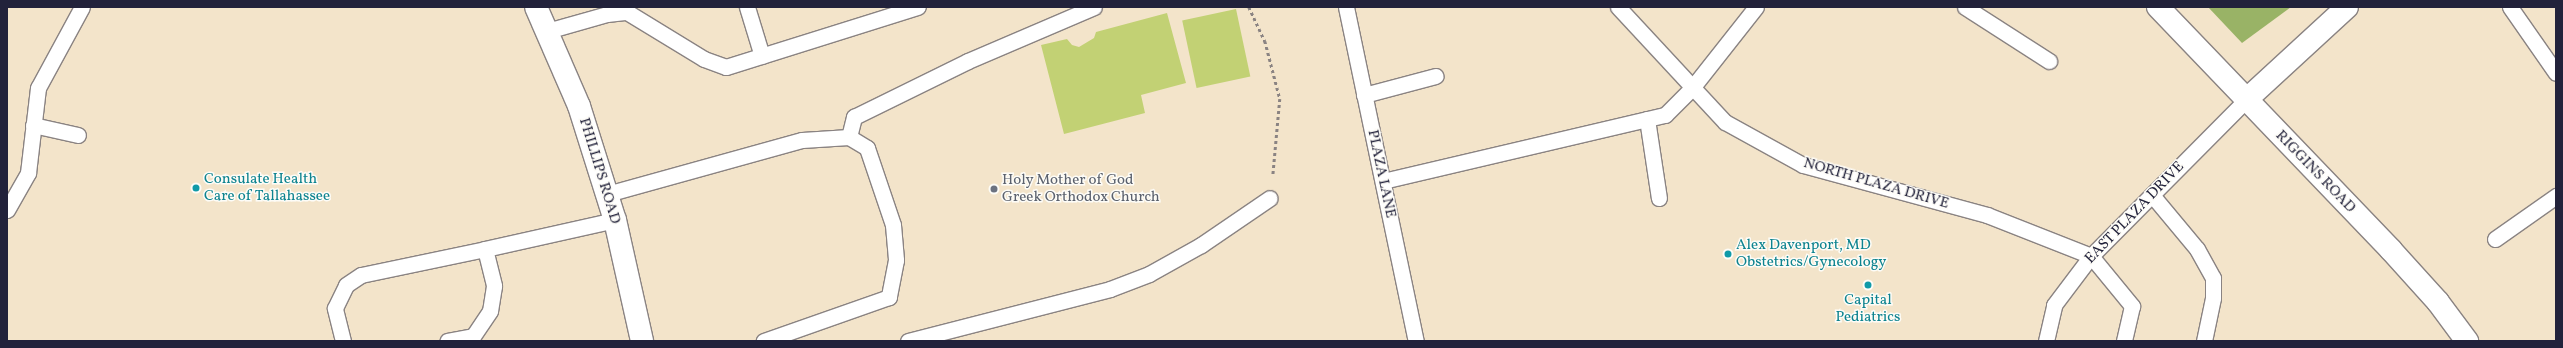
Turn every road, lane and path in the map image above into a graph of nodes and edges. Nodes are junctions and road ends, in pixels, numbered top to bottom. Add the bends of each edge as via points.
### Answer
1 (82, 7) edge
2 (536, 7) edge
3 (747, 7) edge
4 (918, 7) edge
5 (1094, 7) edge
6 (1249, 7) edge
7 (1346, 7) edge
8 (1618, 7) edge
9 (1756, 7) edge
10 (1965, 7) edge
11 (2158, 7) edge
12 (2347, 7) edge
13 (2510, 7) edge
14 (547, 31) junction
15 (762, 56) junction
16 (2049, 61) dead end
17 (2556, 73) edge
18 (1436, 76) dead end
19 (1692, 88) junction
20 (1364, 95) junction
21 (2246, 100) junction
22 (1647, 119) junction
23 (34, 125) junction
24 (78, 135) dead end
25 (849, 137) junction
26 (1383, 182) junction
27 (607, 194) junction
28 (2152, 195) junction
29 (2556, 196) edge
30 (1270, 198) joint
31 (1659, 198) dead end
32 (7, 210) edge
33 (615, 220) junction
34 (2495, 239) dead end
35 (485, 249) junction
36 (2090, 256) junction
37 (343, 341) edge
38 (448, 341) edge
39 (642, 341) edge
40 (764, 341) edge
41 (908, 341) edge
42 (1416, 341) edge
43 (2046, 341) edge
44 (2124, 341) edge
45 (2204, 341) edge
46 (2467, 341) edge

1 - 23 lane via 38,88
2 - 14 street, PHILLIPS ROAD
3 - 15 lane
4 - 15 lane
5 - 25 lane via 968,61 854,117
6 - 30 path via 1265,41 1280,99
7 - 20 lane, PLAZA LANE
8 - 19 lane, NORTH PLAZA DRIVE
9 - 19 lane
10 - 16 lane
11 - 21 street, RIGGINS ROAD
12 - 21 street
13 - 17 lane
14 - 15 lane via 607,14 627,12 704,59 726,67
14 - 27 street, PHILLIPS ROAD via 579,106
18 - 20 lane
19 - 22 lane via 1665,115
19 - 36 lane, NORTH PLAZA DRIVE via 1725,122 1803,165 1987,215
20 - 26 lane, PLAZA LANE
21 - 28 lane, EAST PLAZA DRIVE
21 - 46 street, RIGGINS ROAD via 2438,302
22 - 26 lane
22 - 31 lane
23 - 24 lane
23 - 32 lane via 28,173
25 - 27 lane via 834,135 766,148
25 - 40 lane via 867,148 872,158 893,225 896,260 889,297
26 - 42 lane, PLAZA LANE
27 - 33 street, PHILLIPS ROAD
28 - 36 lane, EAST PLAZA DRIVE
28 - 45 lane via 2197,249 2213,278 2213,298
29 - 34 lane
30 - 41 lane via 1201,245 1149,274 1110,289
33 - 35 lane
33 - 39 street, PHILLIPS ROAD
35 - 37 lane via 361,276 346,285 335,308
35 - 38 lane via 494,286 490,311 473,336
36 - 43 lane, EAST PLAZA DRIVE via 2054,306
36 - 44 lane via 2132,306

